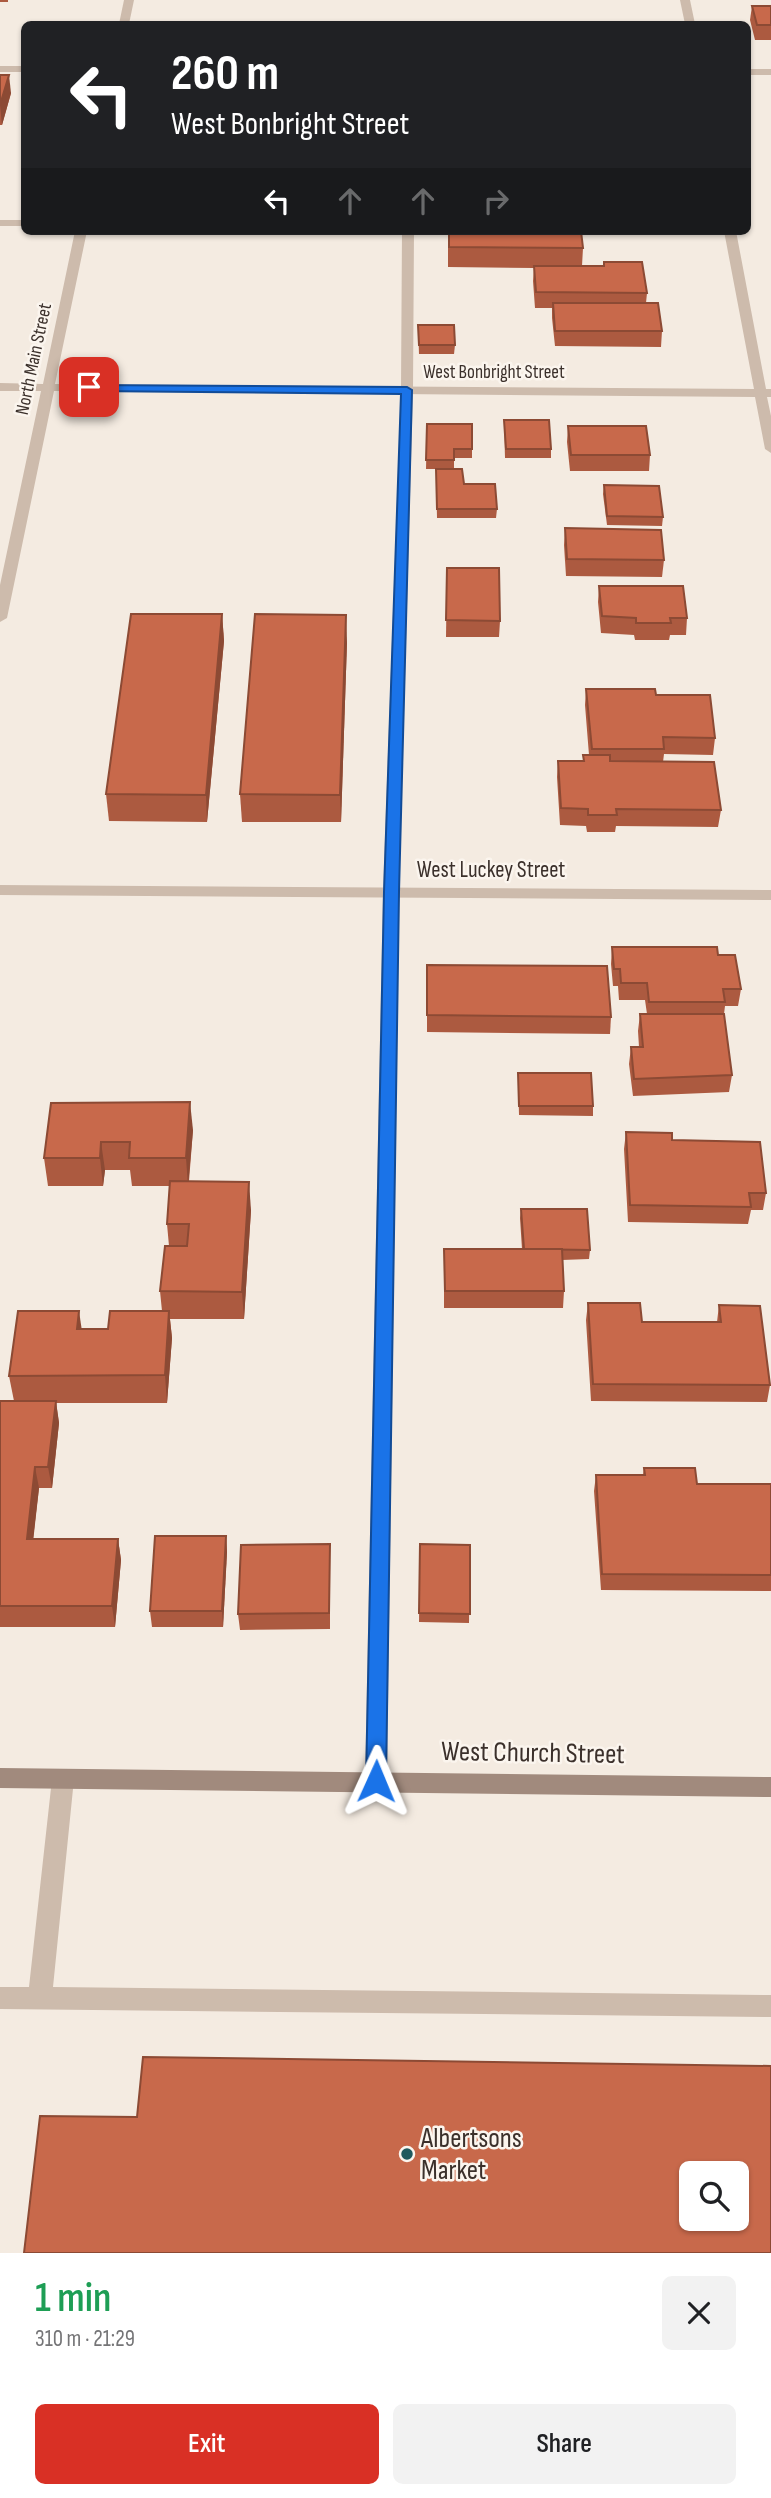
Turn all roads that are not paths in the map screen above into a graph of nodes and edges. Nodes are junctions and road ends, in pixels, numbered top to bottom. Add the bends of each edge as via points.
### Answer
1 (129, 0) edge
2 (685, 0) edge
3 (125, 21) edge
4 (689, 21) edge
5 (0, 68) edge
6 (21, 69) edge
7 (751, 72) edge
8 (771, 72) edge
9 (0, 223) edge
10 (21, 223) edge
11 (79, 235) edge
12 (408, 235) edge
13 (731, 235) edge
14 (0, 387) edge
15 (48, 387) junction
16 (407, 390) junction
17 (766, 393) edge
18 (771, 449) edge
19 (0, 618) edge
20 (0, 890) edge
21 (391, 892) junction
22 (771, 895) edge
23 (0, 1778) edge
24 (63, 1779) junction
25 (376, 1781) junction
26 (771, 1787) edge
27 (0, 1998) edge
28 (40, 1998) junction
29 (771, 2006) edge

1 - 3 street
2 - 4 street
5 - 6 street
7 - 8 street
9 - 10 street
11 - 15 street, North Main Street
12 - 16 street
13 - 17 street
14 - 15 street, West Bonbright Street
15 - 16 street, West Bonbright Street
15 - 19 street, North Main Street
16 - 17 street, West Bonbright Street
16 - 21 street
17 - 18 street
20 - 21 street, West Luckey Street
21 - 22 street, West Luckey Street
21 - 25 street
23 - 24 street, West Church Street
24 - 25 street, West Church Street
24 - 28 street
25 - 26 street, West Church Street
27 - 28 street
28 - 29 street

